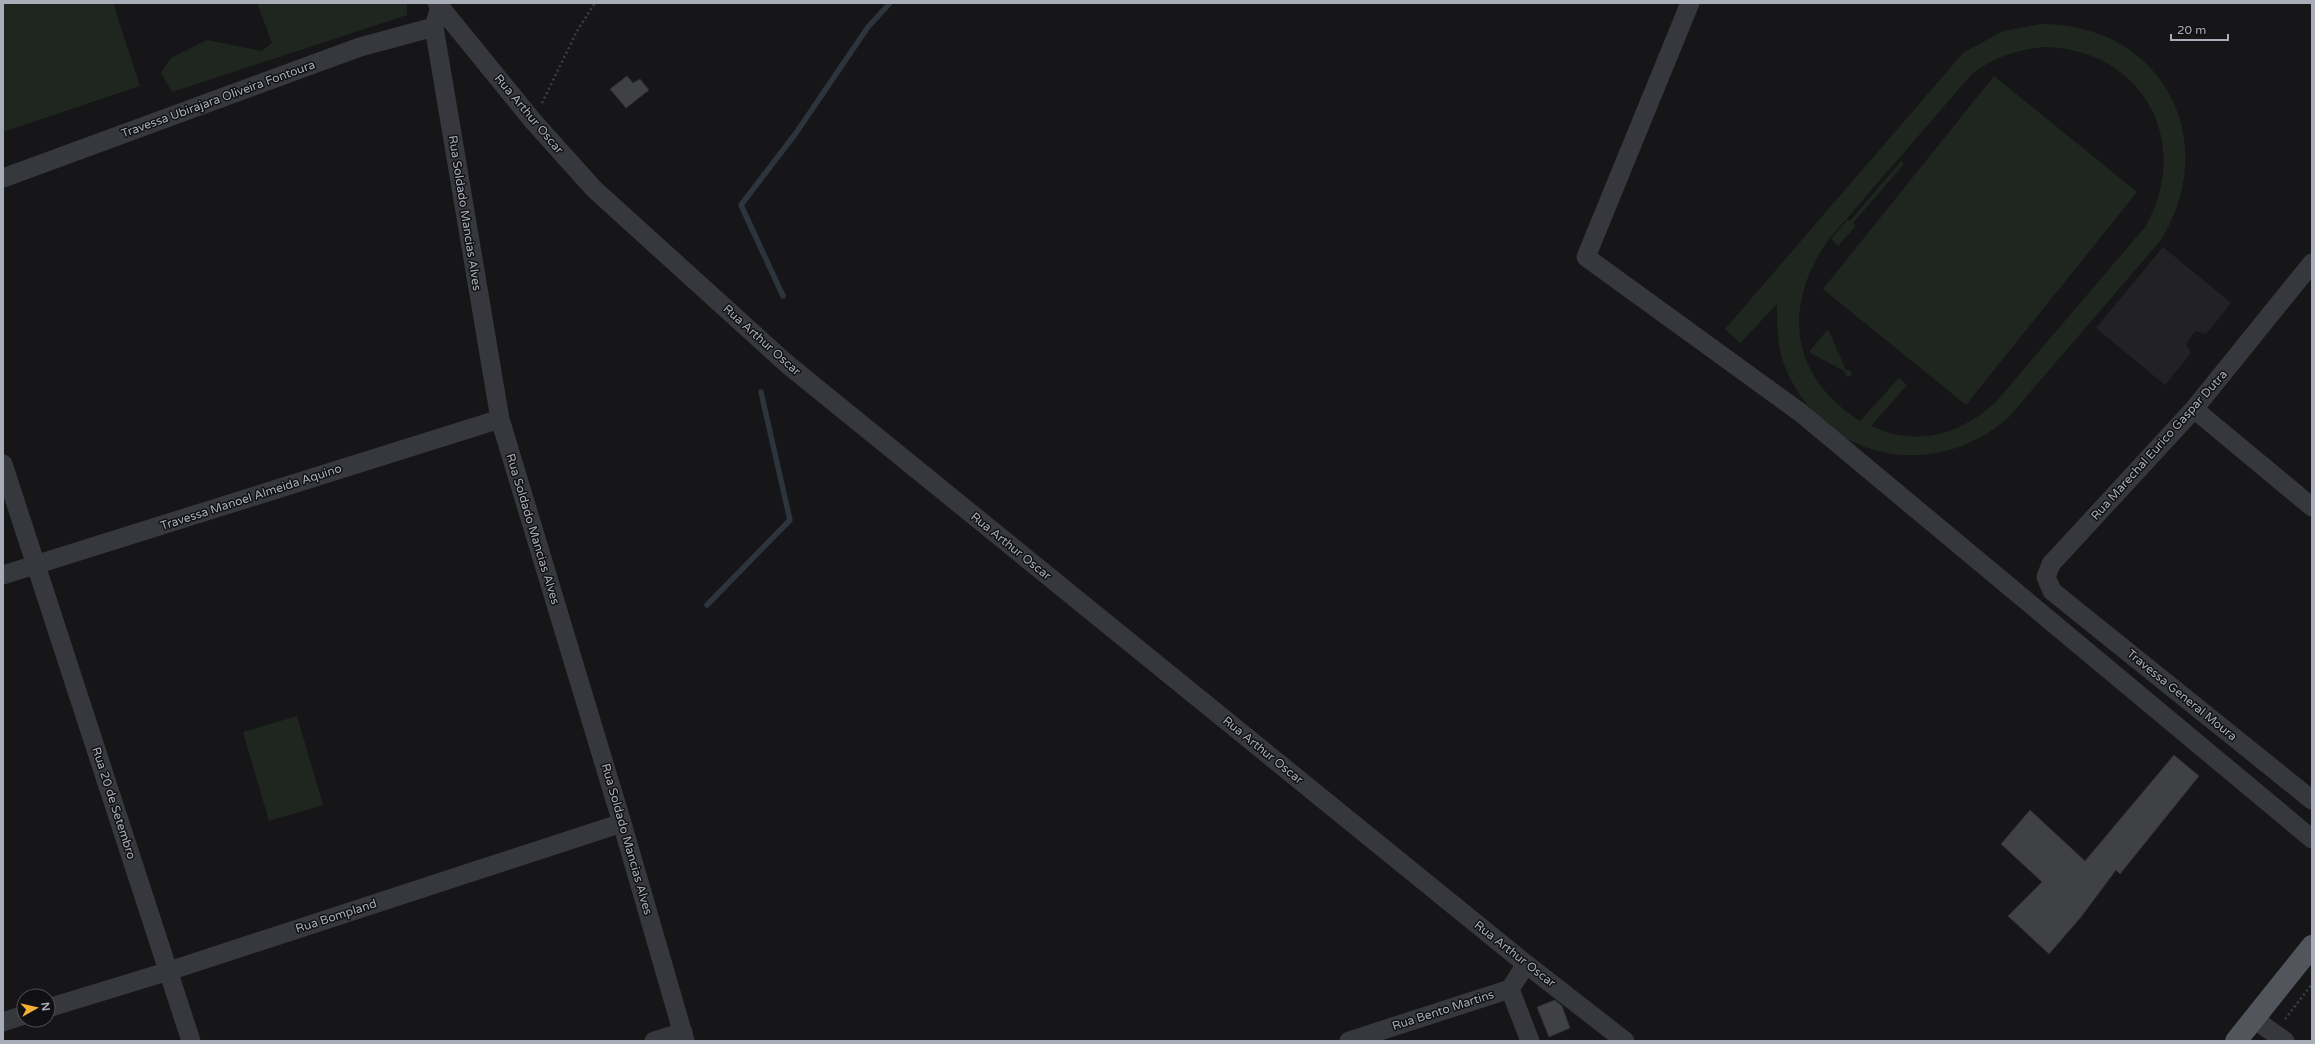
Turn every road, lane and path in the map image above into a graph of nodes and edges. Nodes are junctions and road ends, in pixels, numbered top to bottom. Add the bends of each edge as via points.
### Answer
1 (595, 3) edge
2 (1690, 3) edge
3 (440, 4) edge
4 (434, 27) junction
5 (533, 121) junction
6 (3, 178) edge
7 (2312, 263) edge
8 (2194, 409) junction
9 (500, 419) junction
10 (3, 464) edge
11 (2312, 507) edge
12 (36, 565) junction
13 (3, 575) edge
14 (2052, 591) joint
15 (2312, 800) edge
16 (622, 823) junction
17 (2312, 839) edge
18 (2312, 946) edge
19 (1526, 964) junction
20 (169, 971) junction
21 (2312, 984) edge
22 (1510, 989) junction
23 (56, 1006) edge
24 (16, 1018) edge
25 (2254, 1019) junction
26 (3, 1022) edge
27 (684, 1037) edge
28 (2280, 1037) edge
29 (191, 1041) edge
30 (654, 1041) edge
31 (1349, 1041) edge
32 (1530, 1041) edge
33 (1625, 1041) edge
34 (2236, 1041) edge

1 - 5 path via 577,31
2 - 17 street via 1586,257 1801,413
3 - 4 street, Rua Soldado Mancias Alves
3 - 5 street, Rua Arthur Oscar
4 - 6 street, Travessa Ubirajara Oliveira Fontoura via 360,47
4 - 9 street, Rua Soldado Mancias Alves
5 - 19 street, Rua Arthur Oscar via 594,189 787,364
7 - 8 street, Rua Marechal Eurico Gaspar Dutra
8 - 11 street
8 - 14 street, Rua Marechal Eurico Gaspar Dutra via 2051,564 2046,577
9 - 12 street, Travessa Manoel Almeida Aquino
9 - 16 street, Rua Soldado Mancias Alves
10 - 12 street, Rua 20 de Setembro
12 - 13 street, Travessa Manoel Almeida Aquino
12 - 20 street, Rua 20 de Setembro
14 - 15 street, Travessa General Moura
16 - 20 street, Rua Bompland
16 - 27 street, Rua Soldado Mancias Alves
18 - 25 main road
19 - 22 street, Rua Bento Martins
19 - 33 street, Rua Arthur Oscar
20 - 23 street, Rua Bompland
20 - 29 street, Rua 20 de Setembro
21 - 28 path
22 - 31 street, Rua Bento Martins
22 - 32 street
24 - 26 street
25 - 28 street
25 - 34 main road
27 - 30 street

